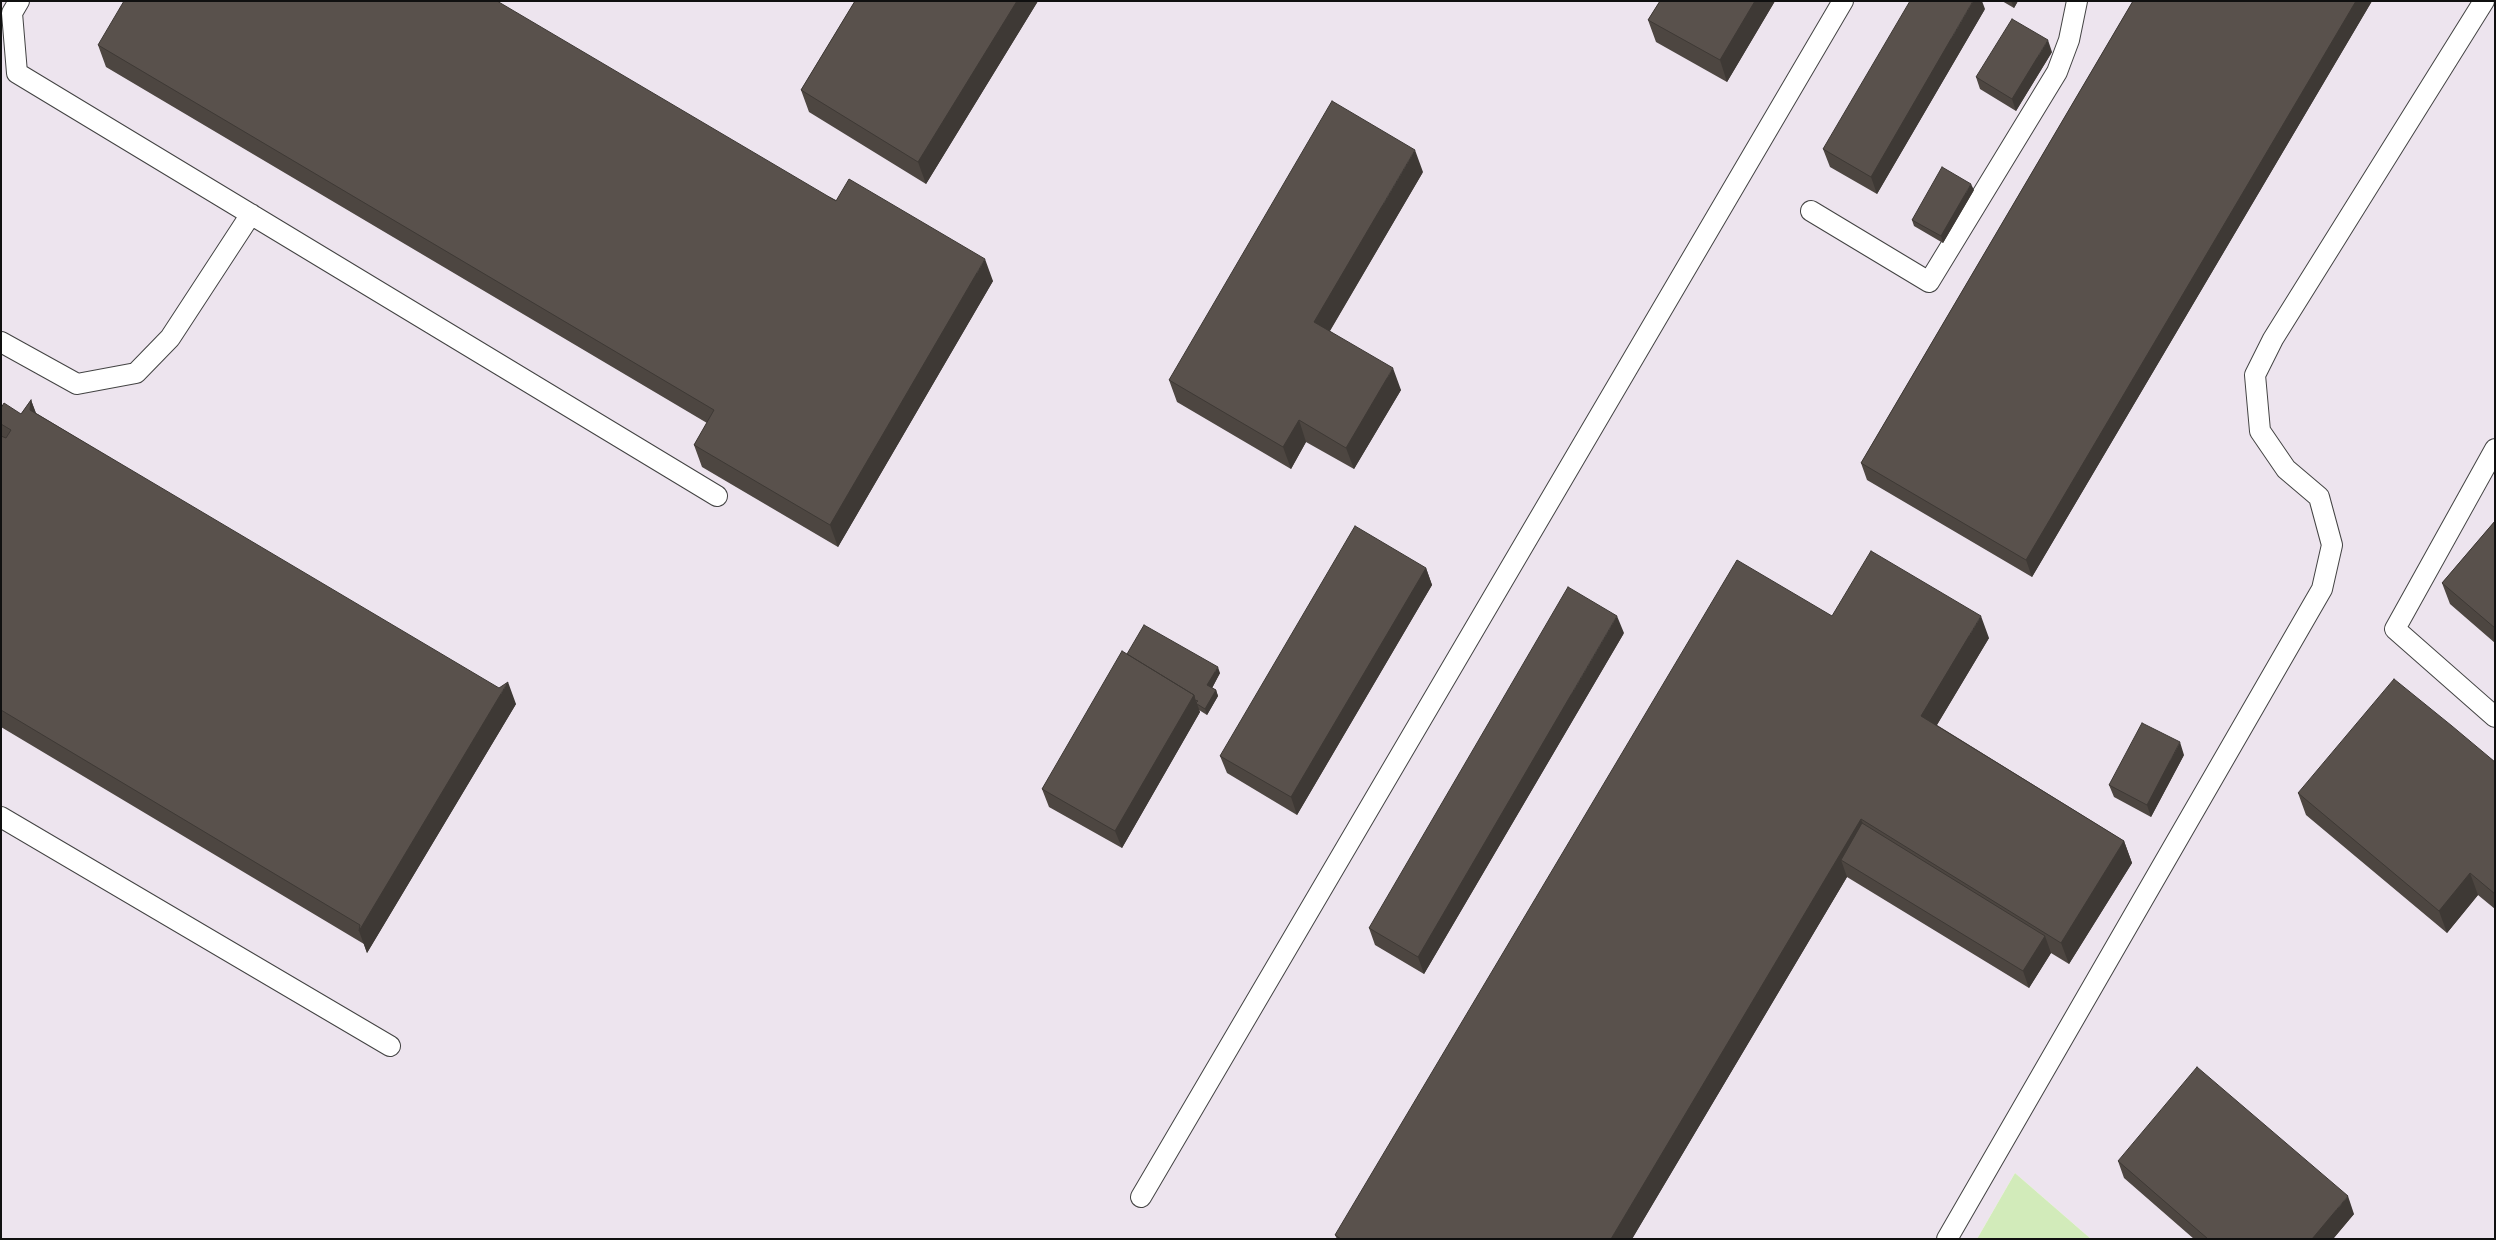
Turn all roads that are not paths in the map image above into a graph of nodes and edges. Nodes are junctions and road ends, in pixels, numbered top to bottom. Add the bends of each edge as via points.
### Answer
1 (1843, 1) edge
2 (2077, 1) edge
3 (2484, 1) edge
4 (11, 8) edge
5 (15, 44) junction
6 (1, 66) edge
7 (1810, 211) dead end
8 (251, 214) junction
9 (1, 342) edge
10 (2495, 449) edge
11 (717, 496) edge
12 (2495, 718) edge
13 (1, 817) edge
14 (390, 1046) dead end
15 (1141, 1198) dead end
16 (1947, 1239) edge

1 - 15 lane
2 - 7 lane via 2069,40 2057,72 1929,282
3 - 16 lane via 2274,339 2255,375 2260,431 2286,469 2319,497 2332,545 2322,589
4 - 5 lane
5 - 6 lane
5 - 8 lane via 17,73
8 - 9 lane via 170,338 136,373 77,384
8 - 11 lane
10 - 12 lane via 2395,629
13 - 14 lane

